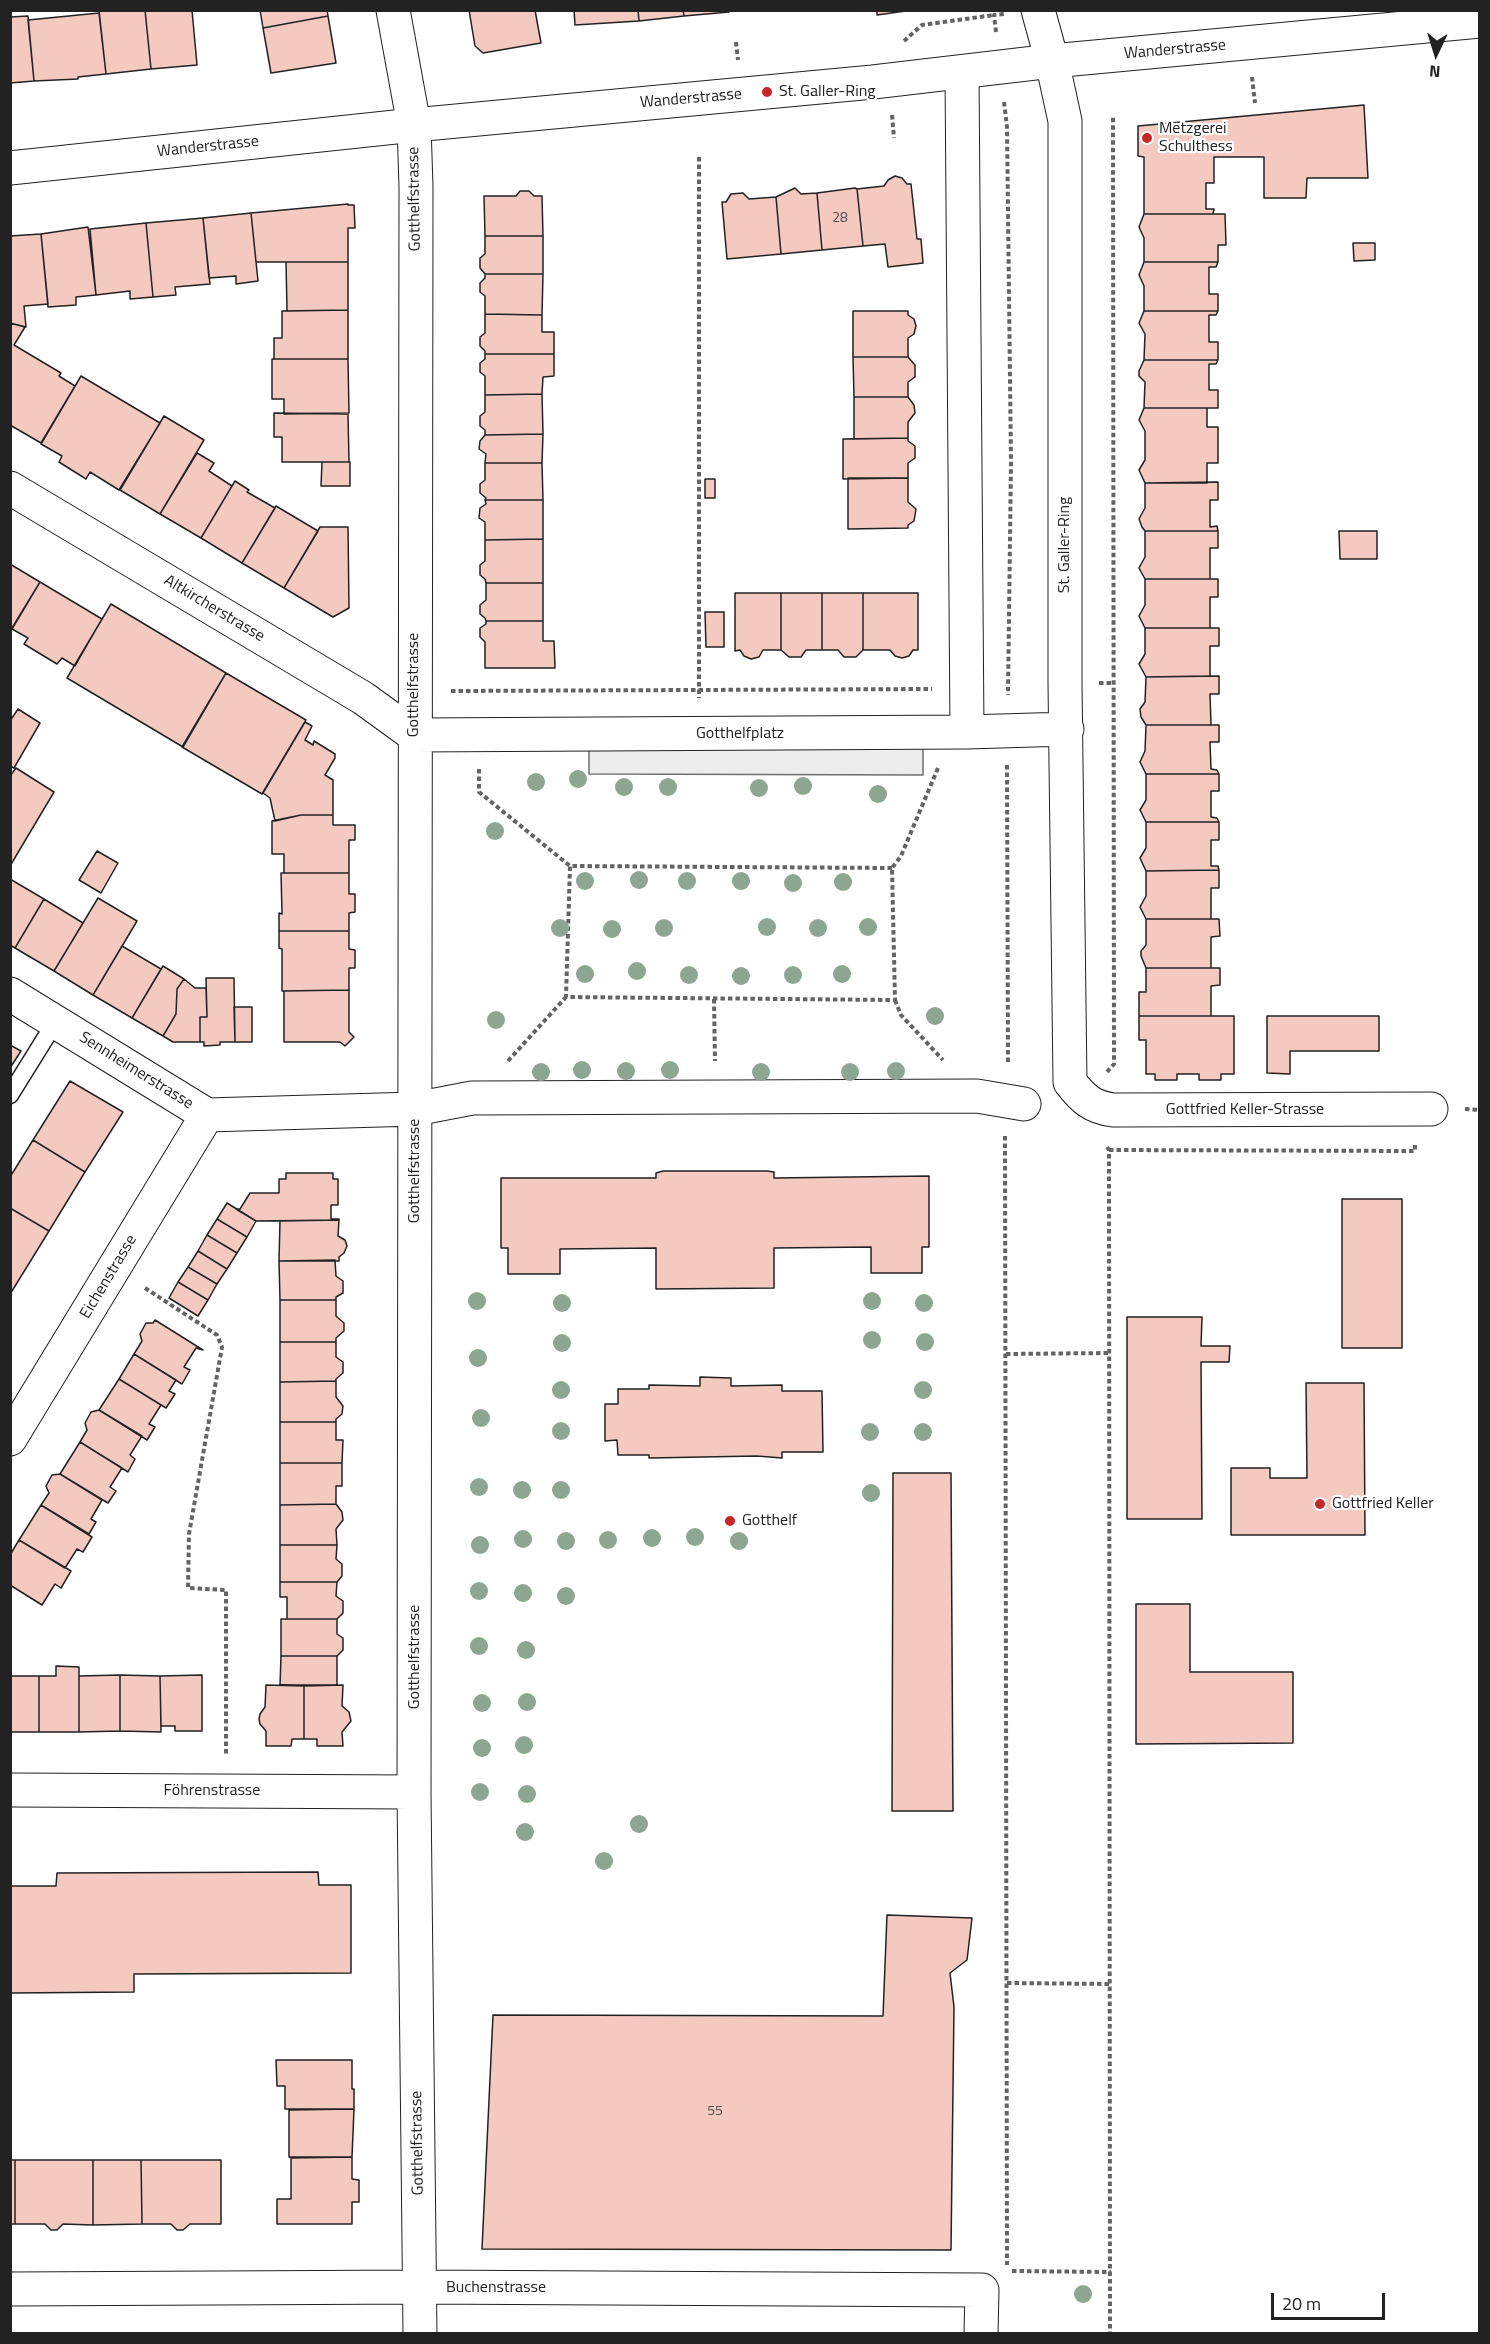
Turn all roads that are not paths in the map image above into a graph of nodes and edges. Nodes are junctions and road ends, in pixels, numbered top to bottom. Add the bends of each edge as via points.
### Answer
1 (393, 10) edge
2 (1038, 10) edge
3 (1382, 20) edge
4 (1479, 21) edge
5 (1052, 61) junction
6 (962, 73) junction
7 (414, 125) junction
8 (10, 168) edge
9 (10, 488) edge
10 (1066, 729) junction
11 (967, 732) junction
12 (414, 735) junction
13 (10, 994) edge
14 (56, 1021) junction
15 (1070, 1082) joint
16 (10, 1095) edge
17 (1024, 1104) road end
18 (415, 1109) junction
19 (1431, 1109) dead end
20 (207, 1114) junction
21 (10, 1439) edge
22 (10, 1790) edge
23 (414, 1792) junction
24 (419, 2288) junction
25 (10, 2289) edge
26 (420, 2334) edge
27 (981, 2334) edge

1 - 7 street, Gotthelfstrasse
2 - 5 street, St. Galler-Ring
3 - 4 street, Wanderstrasse
3 - 5 street, Wanderstrasse
5 - 6 street, Wanderstrasse
5 - 10 street, St. Galler-Ring via 1065,121
6 - 7 street, Wanderstrasse
6 - 11 street
7 - 8 street, Wanderstrasse
7 - 12 street, Gotthelfstrasse
9 - 12 street, Altkircherstrasse via 363,698
10 - 11 street, Gotthelfplatz
10 - 15 street, St. Galler-Ring
11 - 12 street, Gotthelfplatz
12 - 18 street, Gotthelfstrasse
13 - 14 street, Sennheimerstrasse
14 - 16 lane
14 - 20 street, Sennheimerstrasse
15 - 19 street, Gottfried Keller-Strasse via 1096,1107 1113,1110
17 - 18 street, Sennheimerstrasse via 977,1096 475,1098
18 - 20 street, Sennheimerstrasse
18 - 23 street, Gotthelfstrasse
20 - 21 street, Eichenstrasse
22 - 23 street, Föhrenstrasse
23 - 24 street, Gotthelfstrasse
24 - 25 street, Buchenstrasse
24 - 26 street, Gotthelfstrasse
24 - 27 street, Buchenstrasse via 994,2280

